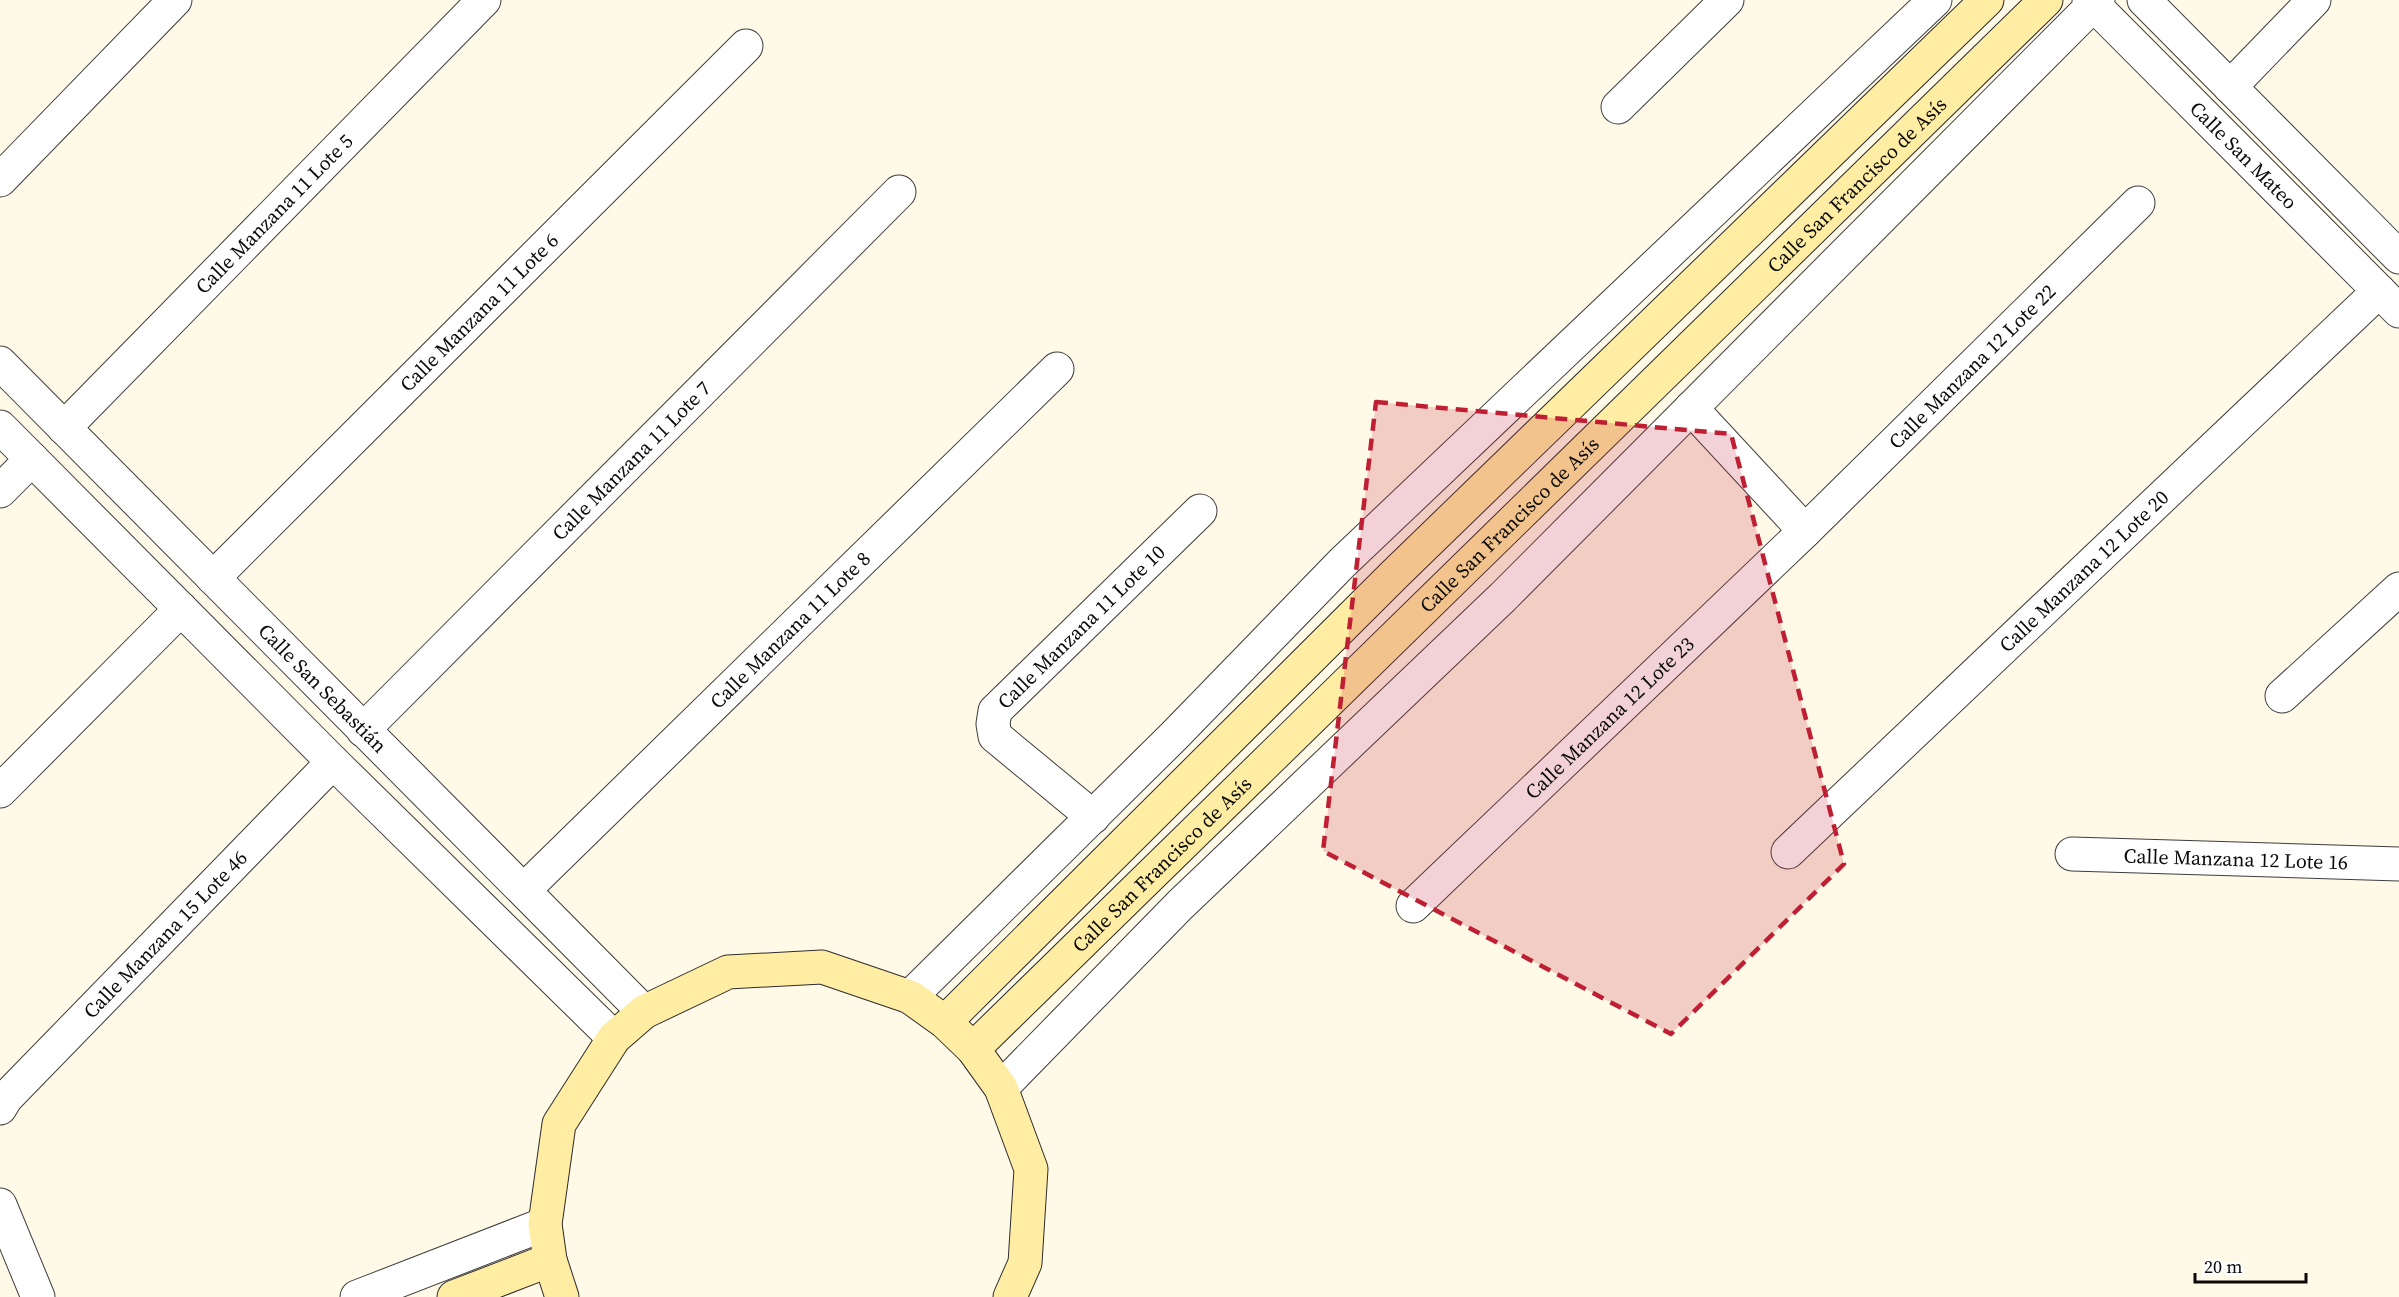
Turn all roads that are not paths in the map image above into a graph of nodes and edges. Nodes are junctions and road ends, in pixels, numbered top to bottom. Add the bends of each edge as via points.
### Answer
1 (175, 0) edge
2 (484, 0) edge
3 (1727, 0) edge
4 (1935, 0) edge
5 (1987, 0) edge
6 (2046, 0) edge
7 (2144, 0) edge
8 (2314, 0) edge
9 (2093, 2) edge
10 (746, 46) dead end
11 (2230, 87) junction
12 (1618, 107) dead end
13 (0, 180) edge
14 (899, 192) dead end
15 (2138, 204) dead end
16 (2392, 236) edge
17 (2389, 301) edge
18 (0, 363) edge
19 (1057, 369) dead end
20 (1691, 408) junction
21 (0, 427) edge
22 (64, 428) junction
23 (32, 459) junction
24 (0, 491) edge
25 (1200, 511) dead end
26 (1805, 531) junction
27 (213, 578) junction
28 (2399, 589) edge
29 (181, 609) junction
30 (2282, 696) dead end
31 (363, 730) junction
32 (333, 762) junction
33 (0, 792) edge
34 (1093, 817) junction
35 (1788, 852) dead end
36 (2072, 854) dead end
37 (2399, 864) edge
38 (524, 890) junction
39 (1413, 906) dead end
40 (910, 997) junction
41 (644, 1012) junction
42 (945, 1022) junction
43 (614, 1038) junction
44 (973, 1049) junction
45 (1001, 1088) junction
46 (0, 1108) edge
47 (0, 1205) edge
48 (545, 1224) junction
49 (550, 1260) junction
50 (38, 1297) edge
51 (357, 1297) edge
52 (454, 1297) edge
53 (562, 1297) edge
54 (1010, 1297) edge

1 - 13 street
2 - 22 street, Calle Manzana 11 Lote 5
3 - 12 street
4 - 34 street via 1342,563
5 - 42 main road, Calle San Francisco de Asís via 1396,573
6 - 44 main road, Calle San Francisco de Asís
7 - 11 street, Calle San Mateo
8 - 11 street
9 - 17 street, Calle San Mateo
9 - 20 street, Calle San Francisco de Asís
10 - 27 street, Calle Manzana 11 Lote 6
11 - 16 street, Calle San Mateo
14 - 31 street, Calle Manzana 11 Lote 7
15 - 26 street, Calle Manzana 12 Lote 22
17 - 35 street, Calle Manzana 12 Lote 20
18 - 22 street, Calle San Sebastián
19 - 38 street, Calle Manzana 11 Lote 8
20 - 26 street
20 - 45 street, Calle San Francisco de Asís via 1503,597 1180,905
21 - 23 street
22 - 27 street, Calle San Sebastián
23 - 24 street
23 - 29 street
25 - 34 street, Calle Manzana 11 Lote 10 via 995,711 996,736
26 - 39 street, Calle Manzana 12 Lote 23
27 - 31 street, Calle San Sebastián
28 - 30 street
29 - 32 street
29 - 33 street
31 - 38 street, Calle San Sebastián
32 - 43 street
32 - 46 street, Calle Manzana 15 Lote 46
34 - 40 street
36 - 37 street, Calle Manzana 12 Lote 16
38 - 41 street, Calle San Sebastián
40 - 41 main road via 822,967 752,970 728,972
40 - 42 main road
41 - 43 main road
42 - 44 main road
43 - 48 main road via 560,1124
44 - 45 main road
45 - 54 main road via 1030,1169 1025,1263
47 - 50 street
48 - 49 main road
48 - 51 street
49 - 52 main road
49 - 53 main road

